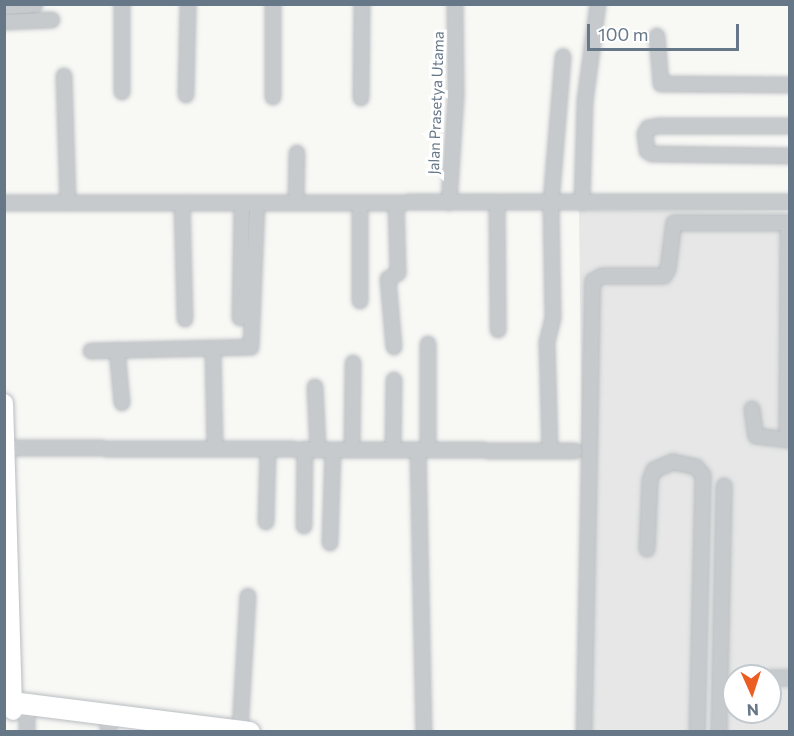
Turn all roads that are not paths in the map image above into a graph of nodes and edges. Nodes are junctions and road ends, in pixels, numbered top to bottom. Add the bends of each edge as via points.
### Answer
1 (122, 4) edge
2 (188, 4) edge
3 (273, 4) edge
4 (362, 4) edge
5 (455, 4) edge
6 (598, 4) edge
7 (35, 5) edge
8 (4, 7) edge
9 (52, 20) dead end
10 (4, 22) edge
11 (657, 36) dead end
12 (563, 56) dead end
13 (64, 76) dead end
14 (789, 85) edge
15 (122, 92) dead end
16 (186, 95) dead end
17 (273, 97) dead end
18 (361, 98) dead end
19 (789, 126) edge
20 (297, 153) dead end
21 (789, 156) edge
22 (396, 202) junction
23 (497, 202) junction
24 (582, 202) junction
25 (789, 202) edge
26 (4, 203) edge
27 (68, 203) junction
28 (182, 203) junction
29 (242, 203) junction
30 (257, 203) junction
31 (296, 203) junction
32 (360, 203) junction
33 (449, 203) junction
34 (551, 203) junction
35 (789, 223) edge
36 (360, 301) dead end
37 (240, 318) dead end
38 (185, 319) dead end
39 (498, 330) dead end
40 (428, 344) dead end
41 (394, 347) dead end
42 (117, 350) junction
43 (91, 351) dead end
44 (213, 351) junction
45 (353, 363) dead end
46 (394, 381) dead end
47 (315, 387) dead end
48 (4, 403) edge
49 (122, 403) dead end
50 (752, 409) dead end
51 (788, 440) edge
52 (6, 448) junction
53 (215, 449) junction
54 (268, 449) junction
55 (311, 449) junction
56 (333, 450) junction
57 (352, 450) junction
58 (393, 450) junction
59 (423, 450) junction
60 (550, 451) junction
61 (574, 451) dead end
62 (724, 486) dead end
63 (6, 513) edge
64 (266, 522) dead end
65 (304, 526) dead end
66 (330, 543) dead end
67 (647, 549) dead end
68 (248, 596) dead end
69 (728, 664) edge
70 (16, 710) edge
71 (722, 714) edge
72 (108, 728) edge
73 (245, 731) edge
74 (176, 732) edge
75 (424, 732) edge
76 (584, 732) edge
77 (697, 732) edge
78 (719, 732) edge

1 - 15 street
2 - 16 street
3 - 17 street
4 - 18 street
5 - 33 street, Jalan Prasetya Utama via 456,96
6 - 24 street via 585,101
7 - 8 street
9 - 10 street
11 - 14 street via 661,84
12 - 34 street
13 - 27 street
19 - 21 street via 659,126 648,128 645,134 647,151 652,154
20 - 31 street
22 - 32 street
22 - 33 street
22 - 41 street via 398,273 388,279
23 - 33 street
23 - 34 street
23 - 39 street
24 - 25 street
24 - 34 street
26 - 27 street
27 - 28 street
28 - 29 street
28 - 38 street
29 - 30 street
29 - 37 street
30 - 31 street
30 - 44 street via 253,345
31 - 32 street
32 - 36 street
34 - 60 street via 554,318 547,342
35 - 51 street
35 - 76 street via 672,224 668,270 664,276 602,276 593,281
40 - 59 street
42 - 43 street
42 - 44 street
42 - 49 street
44 - 53 street
45 - 57 street
46 - 58 street
47 - 55 street
48 - 52 main road
50 - 51 street via 756,436
52 - 53 street
52 - 63 main road
53 - 54 street
54 - 55 street
54 - 64 street
55 - 56 street
55 - 65 street
56 - 57 street
56 - 66 street
57 - 58 street
58 - 59 street
59 - 60 street
59 - 75 street
60 - 61 street
62 - 69 street
63 - 70 main road
67 - 77 street via 650,480 654,470 673,462 696,466 703,475
68 - 73 street
70 - 72 highway
70 - 73 highway
71 - 78 street
72 - 74 highway

